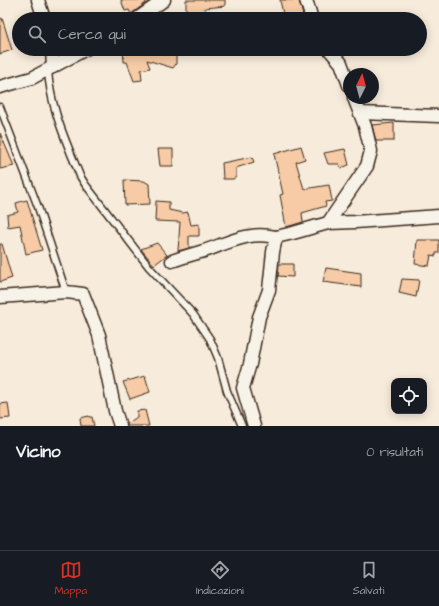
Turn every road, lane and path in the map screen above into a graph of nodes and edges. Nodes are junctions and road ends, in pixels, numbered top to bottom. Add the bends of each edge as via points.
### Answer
1 (38, 0) edge
2 (164, 0) edge
3 (306, 0) edge
4 (42, 12) edge
5 (147, 12) edge
6 (310, 12) edge
7 (52, 56) edge
8 (73, 56) edge
9 (335, 56) edge
10 (51, 68) junction
11 (343, 68) edge
12 (0, 87) edge
13 (356, 104) edge
14 (0, 107) edge
15 (360, 113) junction
16 (439, 116) edge
17 (439, 216) edge
18 (328, 223) junction
19 (276, 237) junction
20 (172, 261) dead end
21 (66, 292) junction
22 (0, 297) edge
23 (120, 426) edge
24 (242, 426) edge
25 (254, 426) edge

1 - 4 street
2 - 5 street
3 - 6 street
7 - 10 street
8 - 10 street
9 - 11 street
10 - 12 street via 32,78
10 - 24 lane via 51,90 57,117 80,176 149,267 193,314 210,339
13 - 15 street
14 - 21 lane via 38,207
15 - 16 street
15 - 18 street via 371,151 367,166
17 - 18 street
18 - 19 street
19 - 20 street via 262,234 234,239
19 - 25 street via 272,252 269,290 259,317 243,388
21 - 22 street
21 - 23 street via 83,294 99,335

